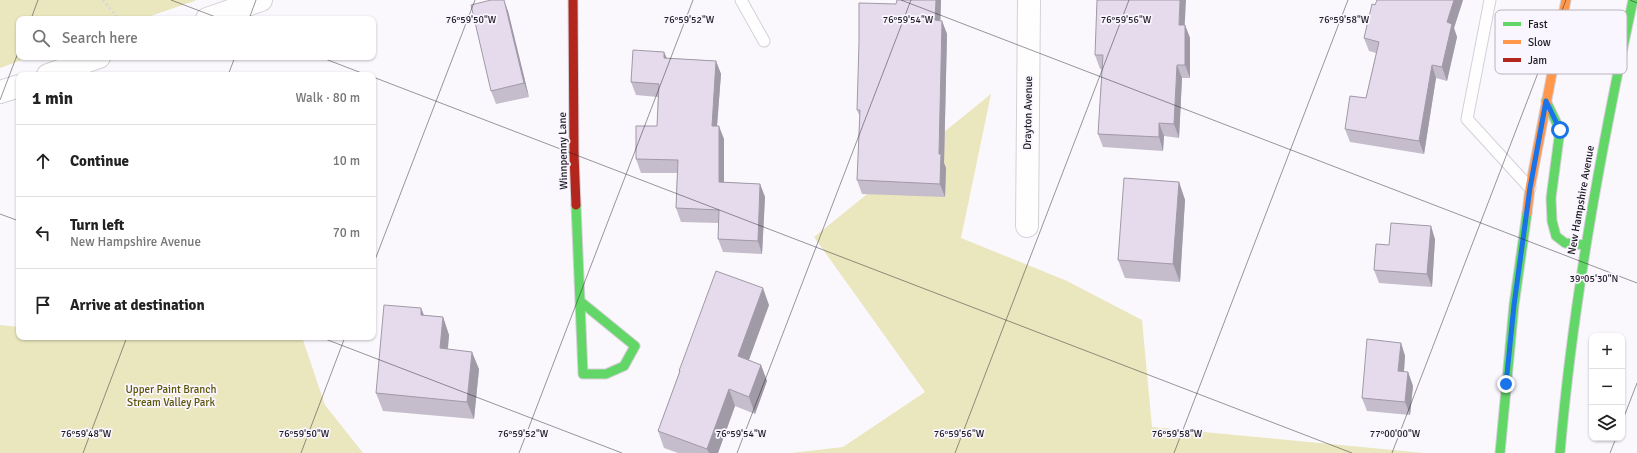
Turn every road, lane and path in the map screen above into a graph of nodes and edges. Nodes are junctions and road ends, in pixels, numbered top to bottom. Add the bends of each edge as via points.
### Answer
1 (103, 0) edge
2 (261, 0) edge
3 (573, 0) edge
4 (741, 0) edge
5 (1029, 0) edge
6 (1490, 0) edge
7 (1566, 0) edge
8 (1633, 0) edge
9 (1564, 10) edge
10 (116, 16) edge
11 (216, 16) edge
12 (1627, 28) edge
13 (764, 41) dead end
14 (90, 60) edge
15 (56, 72) edge
16 (1551, 74) edge
17 (1617, 74) edge
18 (16, 87) edge
19 (0, 92) edge
20 (1546, 101) junction
21 (1530, 188) junction
22 (1027, 226) dead end
23 (1586, 245) junction
24 (581, 302) junction
25 (1500, 453) edge
26 (1560, 453) edge

1 - 10 path
2 - 11 street
3 - 24 main road, Winnpenny Lane via 574,154
4 - 13 lane
5 - 22 street, Drayton Avenue
6 - 21 lane via 1467,119
7 - 9 main road
8 - 12 main road, New Hampshire Avenue
14 - 15 street
16 - 20 main road
17 - 23 main road, New Hampshire Avenue
18 - 19 street
20 - 21 main road
20 - 23 main road via 1560,130 1551,198 1552,221 1556,236 1565,243
21 - 25 main road via 1514,305
23 - 26 main road, New Hampshire Avenue via 1573,326
24 - 24 main road, Winnpenny Lane via 583,374 606,374 624,366 635,346

